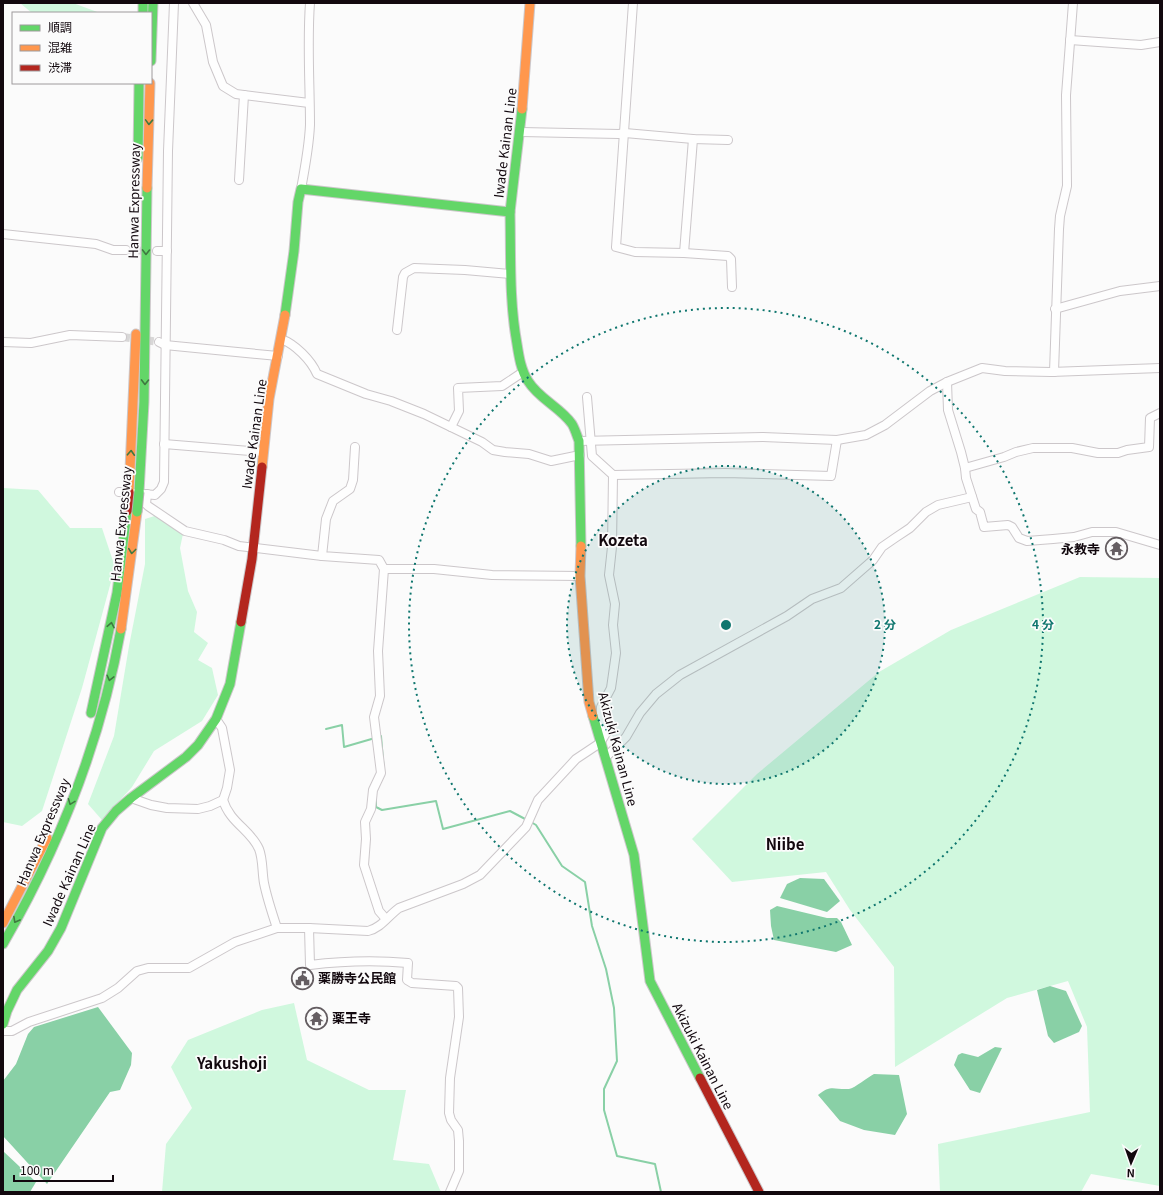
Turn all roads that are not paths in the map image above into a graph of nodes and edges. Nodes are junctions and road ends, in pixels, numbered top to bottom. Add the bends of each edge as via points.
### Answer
1 (153, 3) edge
2 (174, 3) edge
3 (193, 3) edge
4 (310, 3) edge
5 (530, 3) edge
6 (633, 3) edge
7 (1073, 3) edge
8 (152, 32) edge
9 (1070, 40) junction
10 (1160, 42) edge
11 (139, 84) edge
12 (150, 84) edge
13 (244, 95) junction
14 (309, 103) junction
15 (521, 132) junction
16 (625, 133) junction
17 (693, 138) junction
18 (728, 140) dead end
19 (138, 170) dead end
20 (239, 180) dead end
21 (301, 189) junction
22 (510, 212) junction
23 (3, 234) edge
24 (126, 250) tunnel mouth
25 (156, 251) tunnel mouth
26 (167, 251) junction
27 (684, 253) junction
28 (511, 274) junction
29 (732, 286) dead end
30 (1160, 286) edge
31 (1055, 309) junction
32 (136, 327) dead end
33 (398, 330) dead end
34 (122, 337) tunnel mouth
35 (281, 339) junction
36 (3, 342) edge
37 (162, 344) junction
38 (278, 356) junction
39 (1160, 368) edge
40 (524, 372) junction
41 (1054, 372) junction
42 (947, 382) junction
43 (587, 397) dead end
44 (1160, 413) edge
45 (451, 427) junction
46 (837, 440) junction
47 (579, 441) junction
48 (591, 441) junction
49 (164, 444) junction
50 (355, 447) dead end
51 (263, 452) junction
52 (580, 455) junction
53 (965, 468) junction
54 (613, 475) junction
55 (124, 492) junction
56 (143, 493) junction
57 (972, 497) junction
58 (1160, 545) edge
59 (253, 548) junction
60 (322, 556) junction
61 (384, 569) junction
62 (580, 576) junction
63 (89, 719) dead end
64 (216, 719) junction
65 (600, 743) junction
66 (605, 757) junction
67 (131, 798) junction
68 (223, 800) junction
69 (50, 831) dead end
70 (386, 919) junction
71 (3, 923) edge
72 (277, 928) junction
73 (310, 928) junction
74 (3, 944) edge
75 (3, 1024) edge
76 (3, 1031) edge
77 (450, 1192) edge
78 (759, 1192) edge

1 - 8 main road
2 - 26 street
3 - 13 street via 206,25 213,62 222,86 236,94
4 - 14 street
5 - 15 main road, Iwade Kainan Line
6 - 16 street
7 - 9 street
9 - 10 street via 1141,45
9 - 31 street via 1066,95 1068,171 1060,216
11 - 19 main road, Hanwa Expressway
12 -> 56 main road, Hanwa Expressway
13 - 14 street
13 - 20 street
14 - 21 street via 310,126
15 - 16 street
15 - 22 main road, Iwade Kainan Line
16 - 17 street
16 - 27 street via 616,247 635,252
17 - 18 street
17 - 27 street
21 - 22 main road, Iwade Kainan Line
21 - 35 main road, Iwade Kainan Line
22 - 28 main road, Akizuki Kainan Line
23 - 24 street via 96,244 113,250
25 - 26 street
26 - 37 street via 167,331
27 - 29 street via 728,256 731,259
28 - 33 street via 414,268 403,277
28 - 40 main road, Akizuki Kainan Line via 512,318
30 - 31 street via 1120,291
31 - 41 street
55 -> 32 main road, Hanwa Expressway
34 - 36 street via 70,335 31,343
35 - 38 main road, Iwade Kainan Line
35 - 45 street via 307,358 317,374 366,394 391,400
37 - 38 street
37 - 49 street
38 - 51 main road, Iwade Kainan Line via 269,399
39 - 41 street
40 - 45 street via 502,386 458,388 459,411
40 - 47 main road, Akizuki Kainan Line via 535,390 573,425
41 - 42 street via 982,368
42 - 46 street via 930,391 885,426 866,435
42 - 53 street via 948,410
43 - 48 street
44 - 53 street via 1150,418 1149,447 1118,453 1098,453 1072,448 1033,448
45 - 52 street via 493,450 529,454 551,461
46 - 48 street via 763,437
46 - 54 street via 831,476 725,473
47 - 48 street
47 - 52 main road, Akizuki Kainan Line
48 - 54 street via 592,456
49 - 51 street
49 - 56 street via 164,482 161,489 155,495
50 - 60 street via 353,480 350,489 333,501 326,519
51 - 59 main road, Iwade Kainan Line
52 - 62 main road, Akizuki Kainan Line
53 - 57 street
54 - 65 street via 609,575 615,604 613,624 616,653 611,688 601,707 600,714 606,735
55 - 56 street
63 -> 55 main road, Hanwa Expressway, bridge via 117,593 127,511
56 - 59 street via 148,506 185,532
56 -> 74 main road, Hanwa Expressway, bridge via 137,512 117,649 96,729 65,818 38,880
57 - 58 street via 984,527 1008,525 1018,538 1027,541 1074,538 1092,532 1116,532
57 - 66 street via 938,505 926,512 910,528 882,547 872,560 841,588 812,599 787,616 680,675 656,694 640,713 626,737
59 - 60 street
59 - 64 main road, Iwade Kainan Line via 230,684
60 - 61 street via 379,560
61 - 62 street
61 - 70 street via 378,651 380,696 374,717 380,773 365,822 364,864 379,911
62 - 65 main road, Akizuki Kainan Line via 589,702
64 - 67 main road, Iwade Kainan Line via 186,757
64 - 68 street via 222,728 230,770
65 - 66 main road, Akizuki Kainan Line
65 - 70 street via 576,759 538,800 526,827 480,875 399,908
66 - 78 main road, Akizuki Kainan Line via 634,855 650,981
67 - 68 street via 167,808 198,809
67 - 75 main road, Iwade Kainan Line via 102,828 61,928 48,951 17,990
68 - 72 street via 229,813 260,850 264,884
69 - 71 main road, Hanwa Expressway
70 - 73 street via 376,929 368,931
72 - 73 street
72 - 76 street via 235,942 189,968 148,968 137,971 102,998 29,1022 12,1032
73 - 77 street via 310,965 366,960 408,963 407,980 412,983 458,988 459,1017 450,1078 449,1113 458,1130 459,1172

